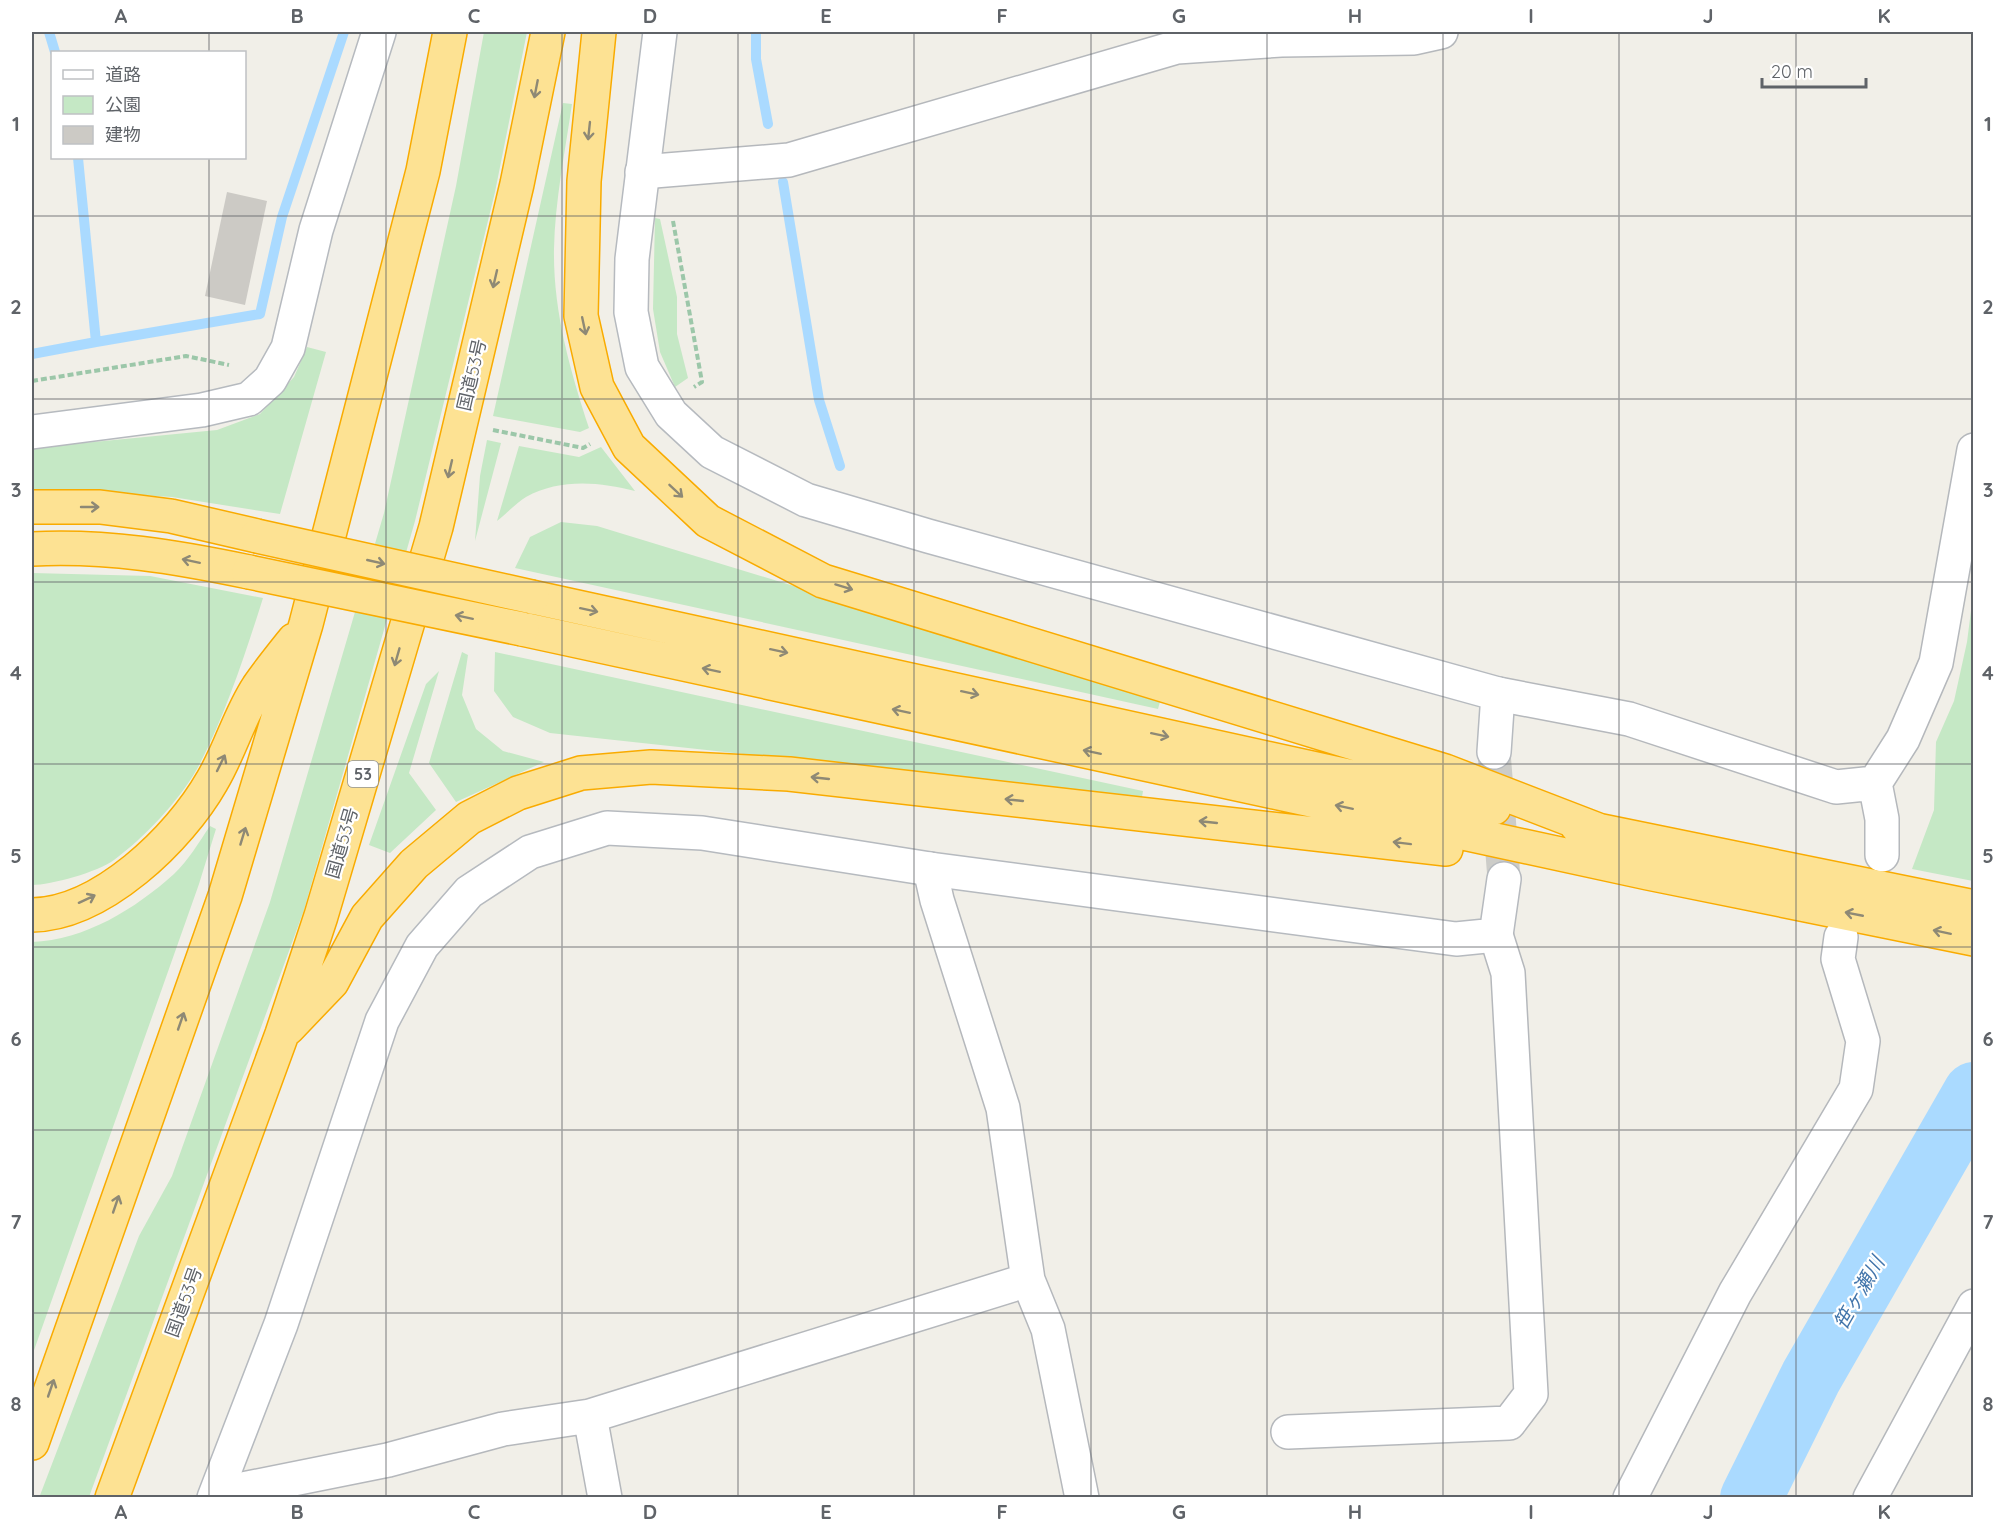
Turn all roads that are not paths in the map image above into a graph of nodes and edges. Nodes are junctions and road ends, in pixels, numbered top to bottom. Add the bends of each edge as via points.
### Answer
1 (379, 32) edge
2 (450, 32) edge
3 (548, 32) edge
4 (599, 32) edge
5 (660, 32) edge
6 (1441, 32) edge
7 (642, 172) junction
8 (32, 432) edge
9 (1974, 450) edge
10 (32, 507) edge
11 (32, 549) edge
12 (306, 624) junction
13 (1498, 694) junction
14 (1494, 752) tunnel mouth
15 (1875, 783) junction
16 (1598, 830) junction
17 (1882, 855) dead end
18 (930, 869) junction
19 (1647, 873) junction
20 (1504, 879) tunnel mouth
21 (1974, 907) edge
22 (1917, 911) junction
23 (32, 915) edge
24 (1496, 935) junction
25 (1841, 937) dead end
26 (1974, 939) edge
27 (282, 1034) junction
28 (1028, 1280) junction
29 (1974, 1306) edge
30 (590, 1416) junction
31 (1288, 1432) dead end
32 (32, 1443) edge
33 (217, 1493) edge
34 (112, 1497) edge
35 (605, 1497) edge
36 (1082, 1497) edge
37 (1630, 1497) edge
38 (1870, 1497) edge

1 - 8 street via 316,230 288,348 270,380 249,399 202,410
2 - 12 highway via 423,171
3 -> 27 highway, 国道53号 / 53 via 518,184 436,528
4 -> 16 highway via 584,181 581,316 597,387 629,447 708,521 823,581 1445,771
5 - 7 street
6 - 7 street via 1414,38 1281,40 1177,47 789,160
7 - 13 street via 632,258 631,312 642,367 670,414 712,452 806,500
9 - 15 street via 1936,663 1903,739
10 -> 16 highway, bridge via 100,507 171,516
19 -> 11 highway, bridge via 249,572 164,555 99,549
23 -> 12 highway via 45,915 84,901 121,881 173,835 212,782 257,688
32 -> 12 highway via 225,896
13 - 14 street
13 - 15 street via 1629,719 1836,787
15 - 17 street via 1882,819
16 - 22 highway
18 - 24 street via 1456,939
18 - 28 street via 1002,1108
18 - 33 street via 702,833 607,828 530,852 469,891 422,946 382,1021 281,1324
22 -> 19 highway
19 -> 27 highway via 789,774 651,767 581,773 518,793 469,818 414,864 367,917 332,982
20 - 24 street
21 - 22 highway
26 -> 22 highway
24 - 31 street via 1508,973 1531,1394 1509,1423
25 - 37 street via 1838,959 1863,1041 1856,1089 1735,1293
27 - 34 highway, 国道53号 / 53
28 - 30 street
28 - 36 street via 1048,1329
29 - 38 street
30 - 33 street via 503,1430 388,1460
30 - 35 street

